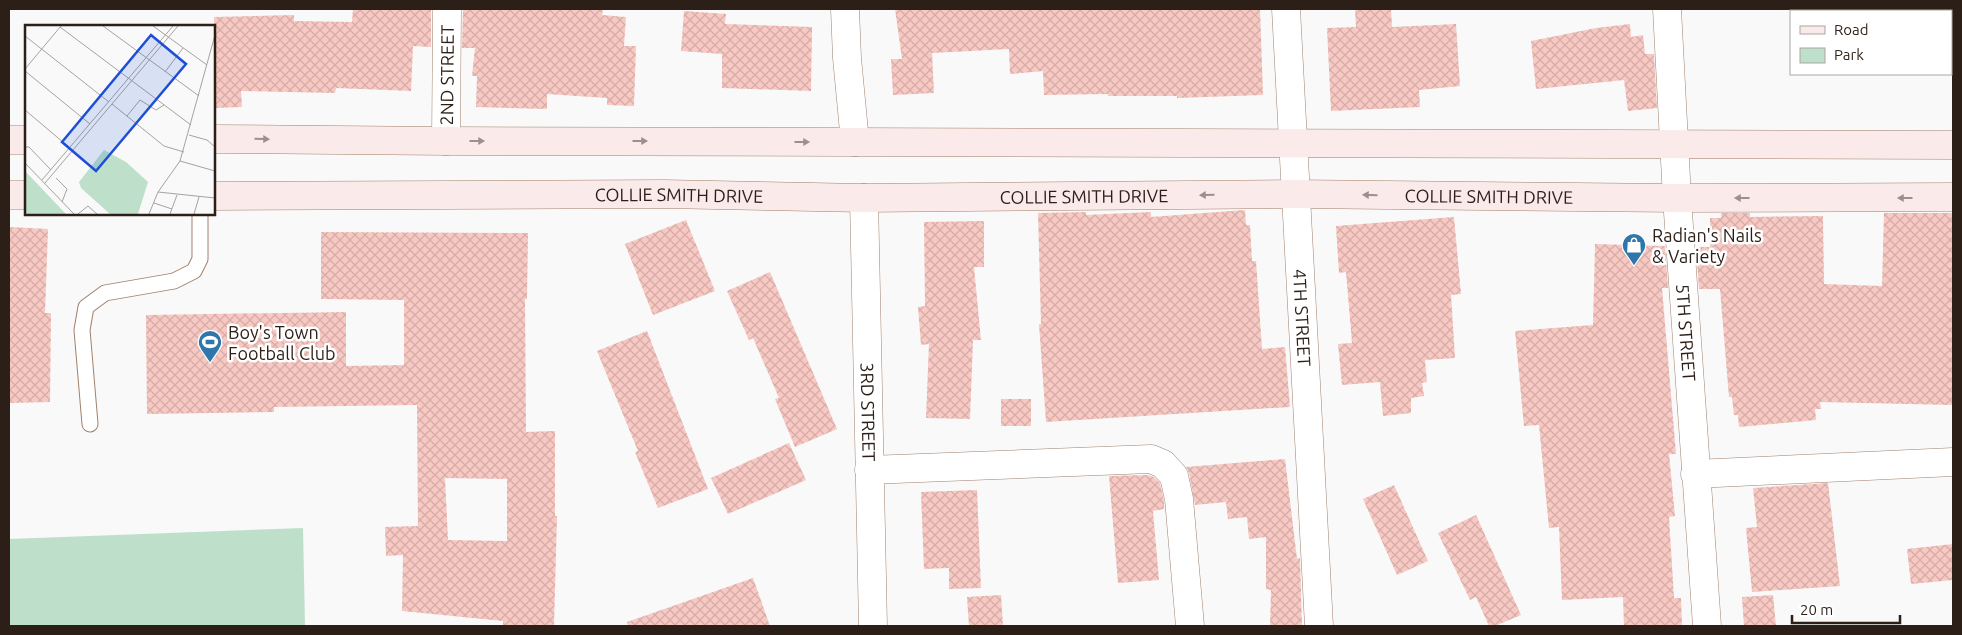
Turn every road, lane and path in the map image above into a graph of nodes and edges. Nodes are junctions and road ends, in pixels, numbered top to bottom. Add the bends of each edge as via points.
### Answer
1 (447, 9) edge
2 (846, 9) edge
3 (1286, 9) edge
4 (1667, 9) edge
5 (215, 139) edge
6 (9, 140) edge
7 (25, 140) edge
8 (446, 141) junction
9 (855, 142) junction
10 (1294, 142) junction
11 (1674, 144) junction
12 (1953, 145) edge
13 (1295, 194) junction
14 (9, 195) edge
15 (25, 195) edge
16 (215, 196) edge
17 (1953, 197) edge
18 (864, 198) junction
19 (1677, 198) junction
20 (200, 215) edge
21 (90, 424) dead end
22 (1953, 462) edge
23 (869, 470) junction
24 (1695, 474) junction
25 (873, 626) edge
26 (1190, 626) edge
27 (1318, 626) edge
28 (1707, 626) edge

1 - 8 street, 2ND STREET
2 - 9 street
3 - 10 street, 4TH STREET
4 - 11 street, 5TH STREET
5 -> 8 street
6 - 7 street
8 -> 9 street
9 - 10 street
10 - 11 street
10 - 13 street, 4TH STREET
11 - 12 street
11 - 19 street, 5TH STREET
13 -> 18 street, COLLIE SMITH DRIVE
19 -> 13 street, COLLIE SMITH DRIVE
13 - 27 street, 4TH STREET
14 - 15 street
16 - 18 street, COLLIE SMITH DRIVE via 664,194
17 -> 19 street, COLLIE SMITH DRIVE
18 - 23 street, 3RD STREET
19 - 24 street, 5TH STREET
20 - 21 lane via 200,259 194,271 174,282 104,293 86,307 82,330
22 - 24 street
23 - 25 street, 3RD STREET
23 - 26 street via 1150,459 1163,464 1174,476 1179,499
24 - 28 street, 5TH STREET

